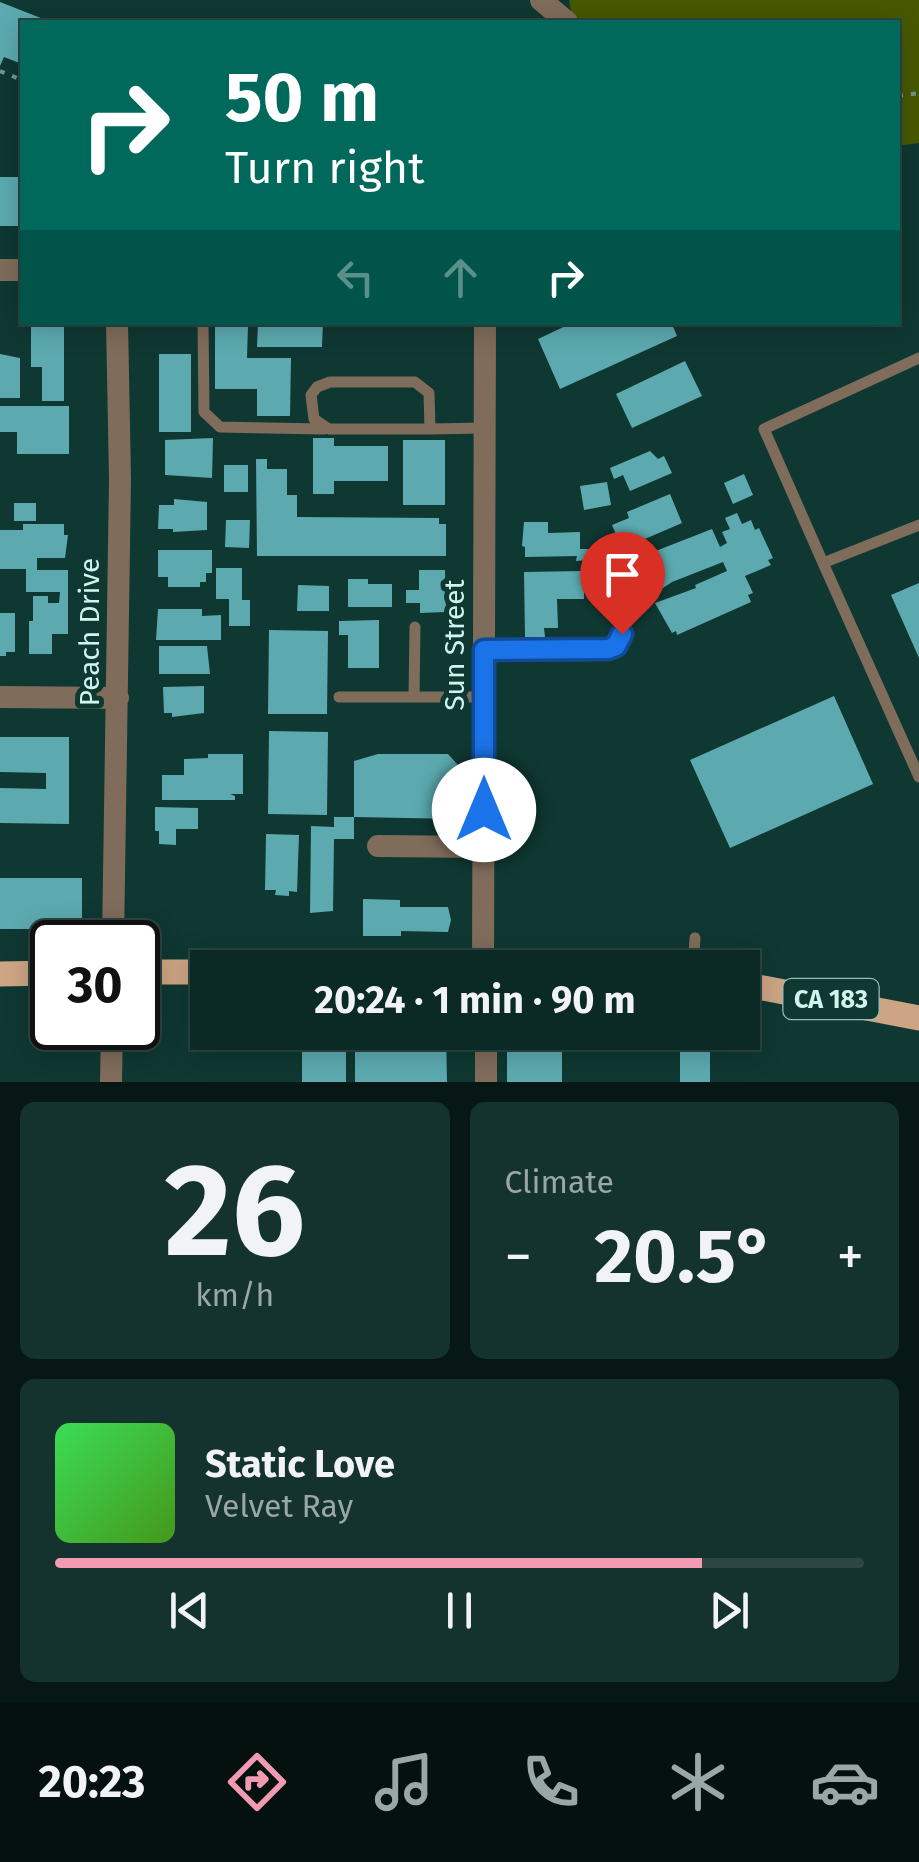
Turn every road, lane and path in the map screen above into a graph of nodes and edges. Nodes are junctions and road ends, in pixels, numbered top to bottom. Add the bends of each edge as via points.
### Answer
1 (542, 0) edge
2 (565, 20) edge
3 (116, 325) edge
4 (203, 325) edge
5 (485, 325) edge
6 (919, 358) edge
7 (430, 428) junction
8 (484, 428) junction
9 (329, 429) junction
10 (919, 526) edge
11 (823, 563) junction
12 (622, 571) dead end
13 (415, 627) dead end
14 (484, 650) junction
15 (339, 697) dead end
16 (414, 697) junction
17 (484, 697) junction
18 (0, 698) edge
19 (118, 698) junction
20 (919, 776) edge
21 (378, 846) dead end
22 (483, 847) junction
23 (113, 920) edge
24 (695, 938) dead end
25 (483, 950) edge
26 (694, 950) edge
27 (160, 972) edge
28 (190, 972) edge
29 (30, 973) edge
30 (0, 974) edge
31 (760, 987) edge
32 (919, 1018) edge
33 (112, 1050) edge
34 (486, 1050) edge
35 (111, 1082) edge
36 (486, 1082) edge

1 - 2 street
3 - 19 street, Peach Drive
4 - 9 lane via 204,412 220,428
5 - 8 street, Sun Street
6 - 11 lane via 764,430
7 - 8 lane
7 - 9 lane
7 - 9 lane via 428,393 420,384 330,382 317,386 310,401 314,419
8 - 14 street, Sun Street
10 - 11 lane
11 - 20 lane
12 - 14 lane via 622,634 613,648
13 - 16 lane
14 - 17 street, Sun Street
15 - 16 lane
16 - 17 lane
17 - 22 street, Sun Street
18 - 19 street
19 - 23 street, Peach Drive
21 - 22 street
22 - 25 street, Sun Street
24 - 26 lane
27 - 28 main road
29 - 30 main road
31 - 32 main road, CA 183
33 - 35 street
34 - 36 street

